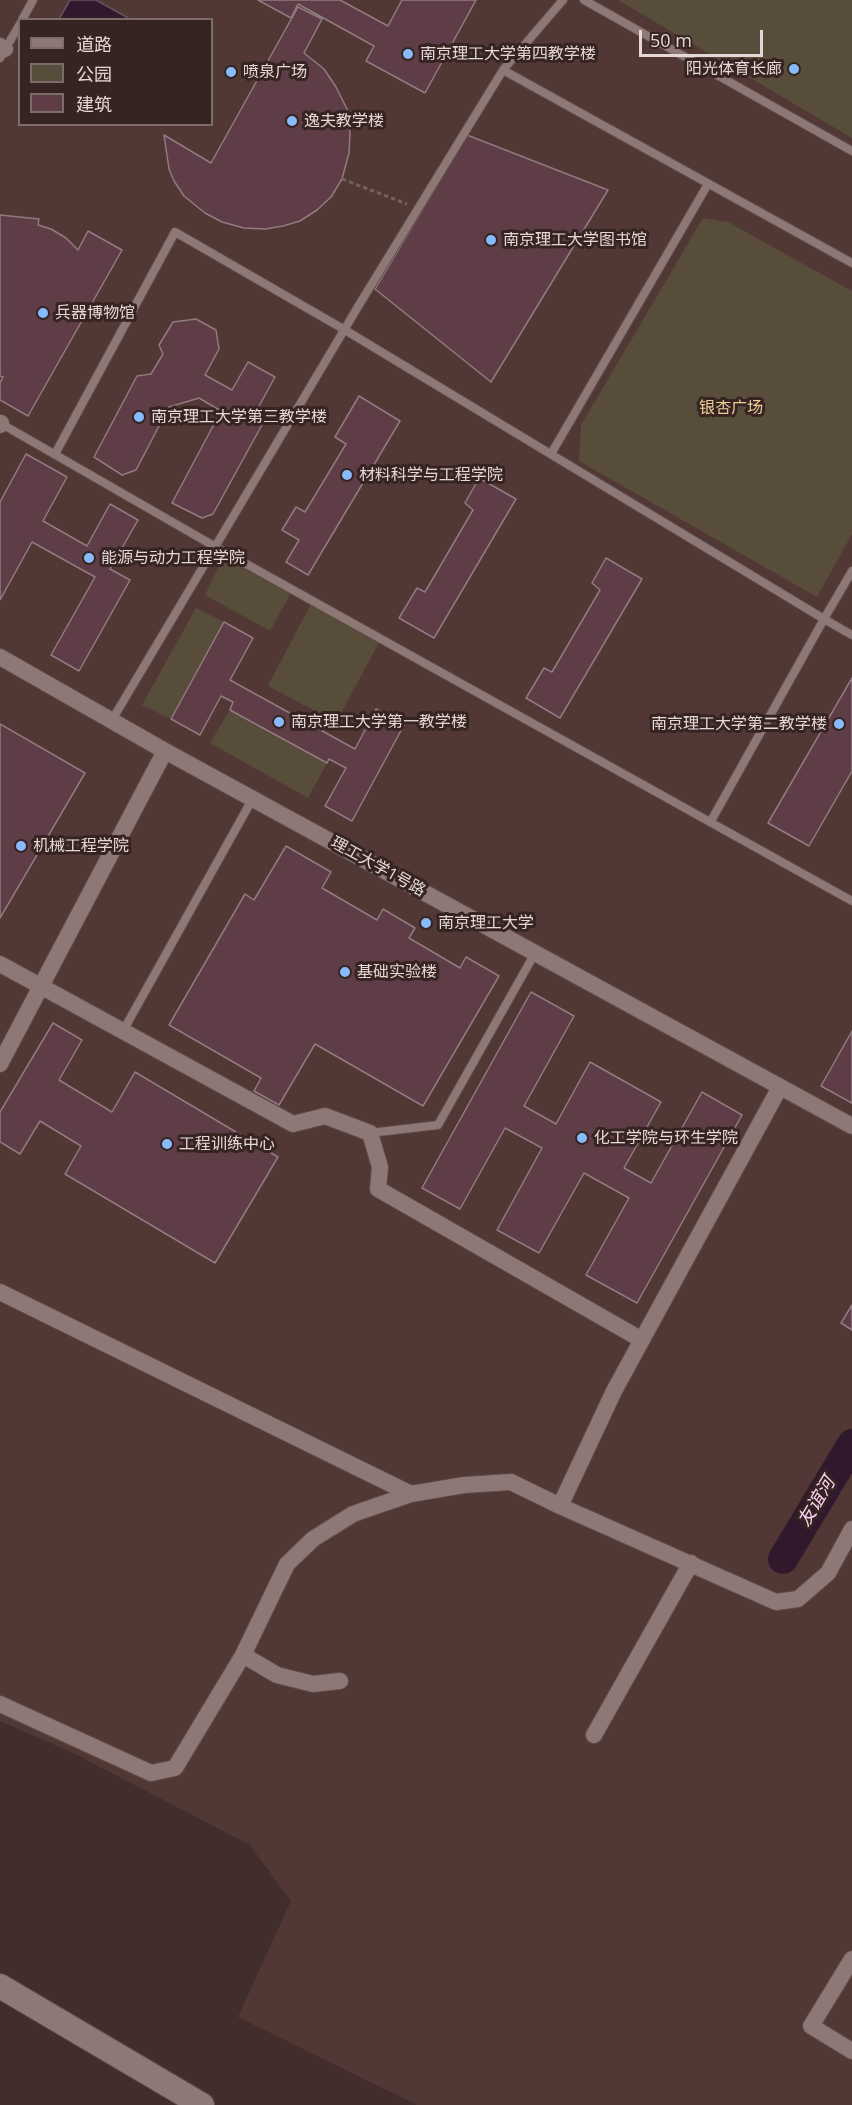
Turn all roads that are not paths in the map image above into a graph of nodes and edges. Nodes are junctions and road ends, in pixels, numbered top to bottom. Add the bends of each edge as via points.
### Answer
1 (33, 0) edge
2 (563, 0) edge
3 (584, 0) edge
4 (23, 18) edge
5 (18, 27) edge
6 (2, 51) edge
7 (503, 70) junction
8 (852, 151) edge
9 (708, 184) junction
10 (852, 263) edge
11 (345, 330) junction
12 (0, 424) edge
13 (55, 454) junction
14 (551, 454) junction
15 (214, 546) junction
16 (852, 571) edge
17 (824, 619) junction
18 (852, 635) edge
19 (0, 657) edge
20 (112, 720) junction
21 (165, 751) junction
22 (253, 798) junction
23 (711, 821) junction
24 (852, 901) edge
25 (535, 953) junction
26 (0, 964) edge
27 (41, 986) junction
28 (123, 1031) junction
29 (0, 1064) edge
30 (780, 1087) junction
31 (852, 1126) edge
32 (370, 1133) junction
33 (0, 1292) edge
34 (642, 1340) junction
35 (411, 1494) junction
36 (560, 1506) junction
37 (852, 1529) edge
38 (692, 1563) junction
39 (243, 1655) junction
40 (340, 1681) dead end
41 (0, 1704) edge
42 (594, 1735) dead end
43 (852, 1959) edge
44 (0, 1986) edge
45 (852, 2051) edge
46 (202, 2105) edge

1 - 4 lane
2 - 7 lane
3 - 8 lane
5 - 6 lane
7 - 9 lane
7 - 11 lane
9 - 10 lane
9 - 14 lane
11 - 13 lane via 175,232
11 - 14 lane
11 - 15 lane
12 - 13 lane
13 - 15 lane
14 - 17 lane
15 - 20 lane
15 - 23 lane
16 - 17 lane
17 - 18 lane
17 - 23 lane
19 - 20 street, 理工大学1号路
20 - 21 street, 理工大学1号路
21 - 22 street, 理工大学1号路
21 - 27 street
22 - 25 street, 理工大学1号路
22 - 28 lane
23 - 24 lane
25 - 30 street, 理工大学1号路
25 - 32 lane via 438,1125
26 - 27 street
27 - 28 street
27 - 29 street
28 - 32 street via 293,1124 325,1116
30 - 31 street, 理工大学1号路
30 - 34 street
32 - 34 street via 380,1167 378,1189
33 - 35 street
34 - 36 street
35 - 36 street via 511,1482
35 - 39 street via 353,1514 313,1539 287,1564
36 - 38 street
37 - 38 street via 828,1573 798,1599 776,1602
38 - 42 street
39 - 40 street via 277,1676 313,1684
39 - 41 street via 175,1768 151,1773
43 - 45 street via 811,2026
44 - 46 street

